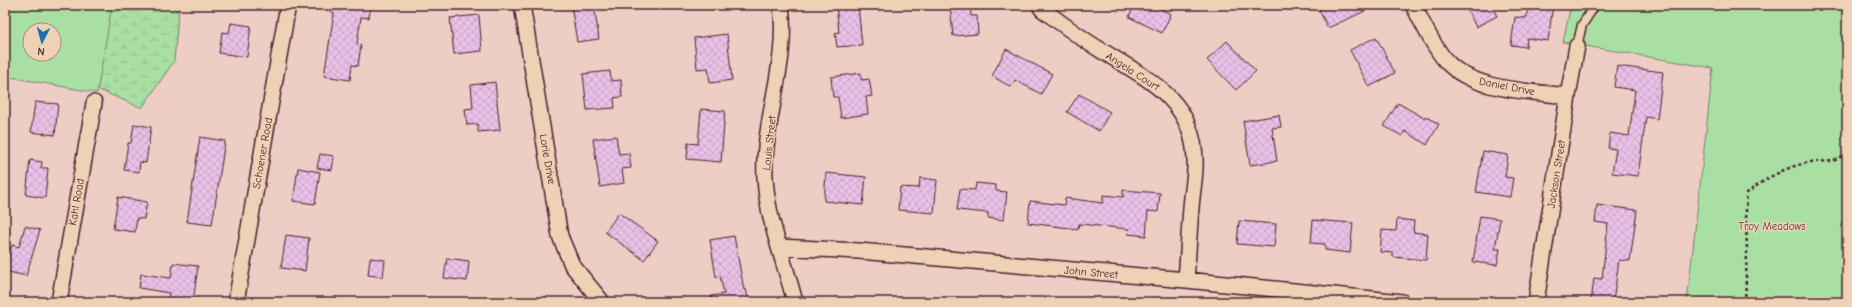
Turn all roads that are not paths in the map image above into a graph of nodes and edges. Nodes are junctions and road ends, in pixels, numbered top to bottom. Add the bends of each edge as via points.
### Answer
1 (288, 5) edge
2 (522, 5) edge
3 (781, 5) edge
4 (1040, 5) edge
5 (1413, 5) edge
6 (1595, 5) edge
7 (1577, 46) joint
8 (1568, 96) junction
9 (94, 103) dead end
10 (779, 246) junction
11 (1186, 280) junction
12 (59, 302) edge
13 (236, 302) edge
14 (602, 302) edge
15 (795, 302) edge
16 (1402, 302) edge
17 (1536, 302) edge

1 - 13 street, Schoener Road
2 - 14 street, Lorie Drive via 560,236 572,265
3 - 10 street, Louis Street via 783,46 765,160 766,188
4 - 11 street, Angela Court via 1074,34 1151,81 1167,94 1187,122 1193,139 1195,160
5 - 8 street, Daniel Drive via 1438,50 1446,61 1462,74 1481,83
6 - 7 lane via 1582,25
7 - 8 street, Jackson Street
8 - 17 street, Jackson Street
9 - 12 street, Kahl Road
10 - 11 street, John Street
10 - 15 street, Louis Street
11 - 16 street, John Street

